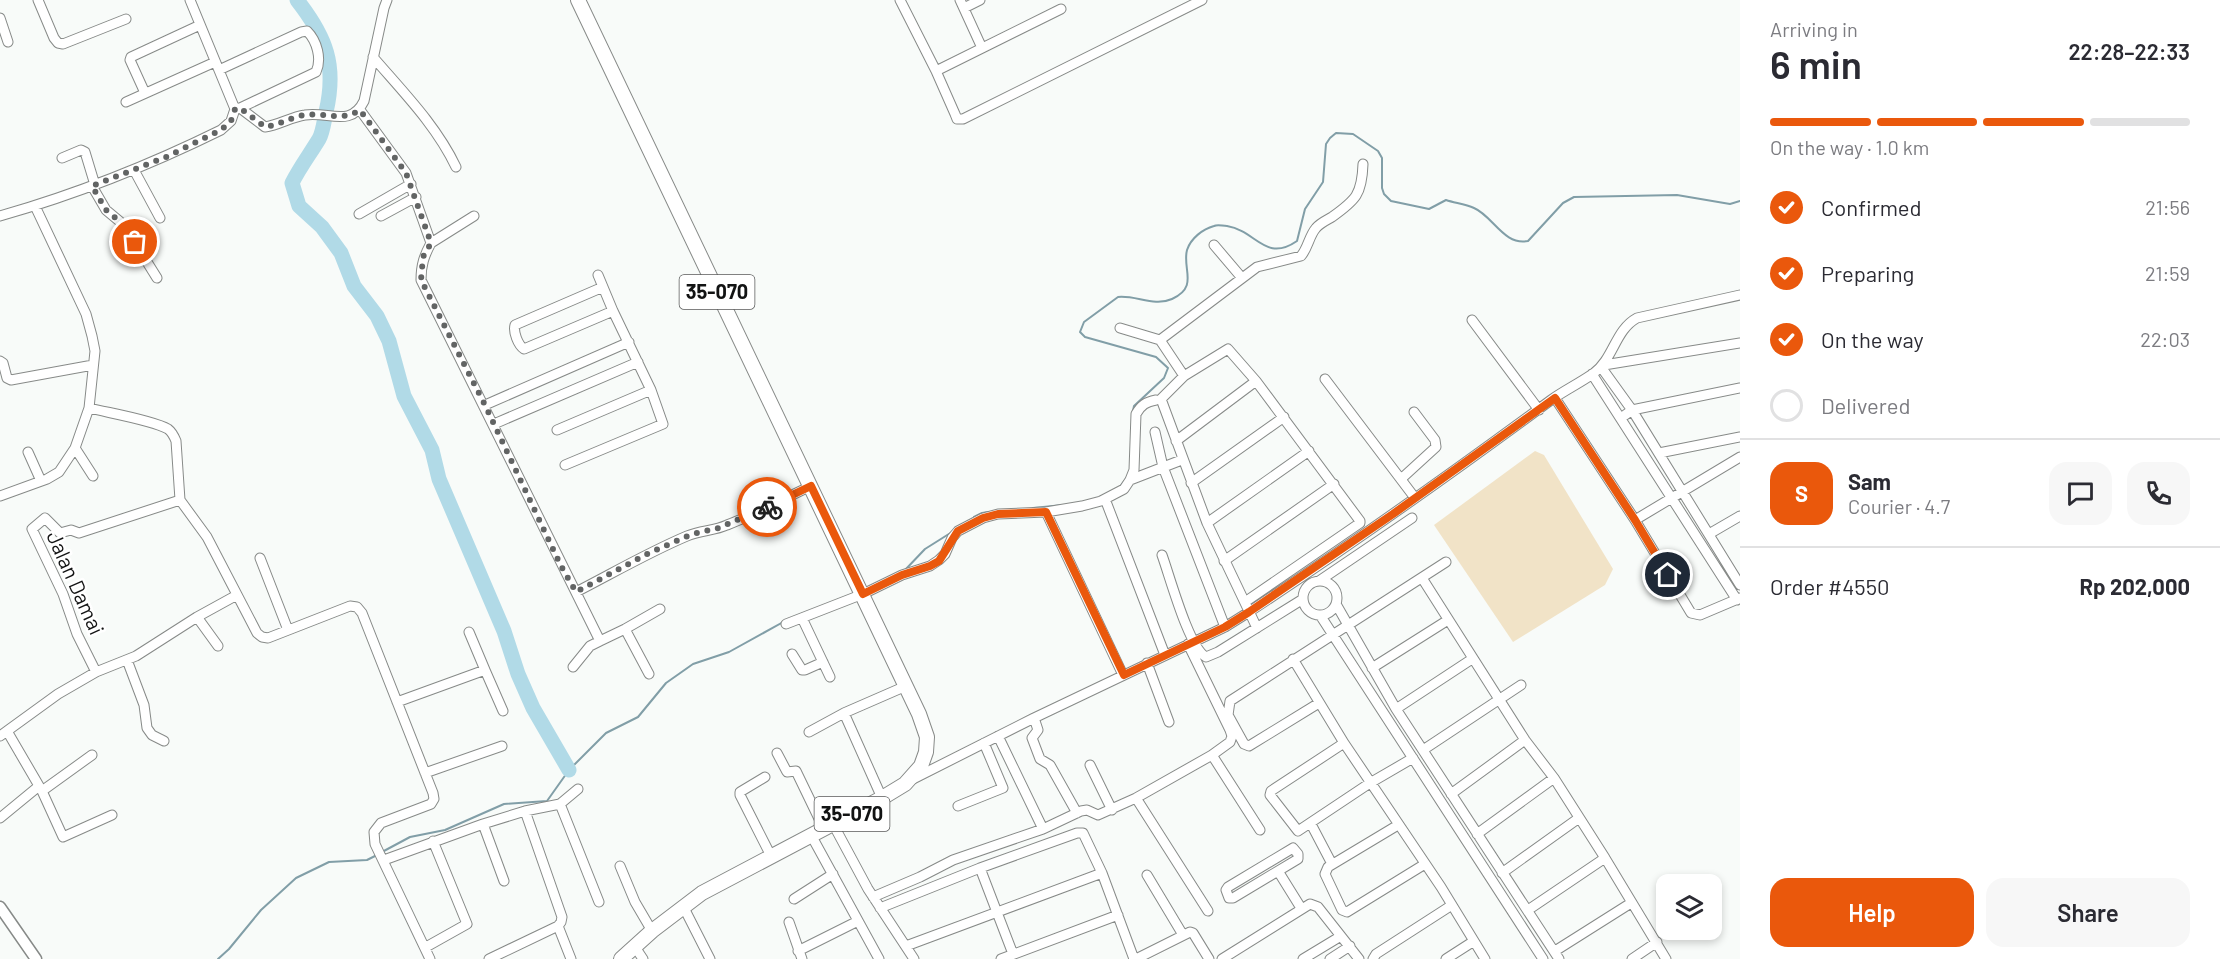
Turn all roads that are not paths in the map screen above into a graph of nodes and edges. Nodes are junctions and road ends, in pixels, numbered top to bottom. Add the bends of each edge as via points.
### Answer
1 (38, 0) edge
2 (190, 0) edge
3 (578, 0) edge
4 (900, 0) edge
5 (980, 0) edge
6 (1202, 0) edge
7 (383, 3) edge
8 (962, 4) edge
9 (1061, 9) dead end
10 (0, 18) edge
11 (126, 19) dead end
12 (200, 25) junction
13 (8, 42) dead end
14 (982, 48) junction
15 (373, 57) junction
16 (217, 66) junction
17 (936, 71) junction
18 (145, 93) junction
19 (126, 102) dead end
20 (237, 108) junction
21 (360, 110) junction
22 (62, 158) dead end
23 (1363, 164) dead end
24 (456, 166) dead end
25 (134, 170) junction
26 (411, 184) junction
27 (93, 185) junction
28 (416, 197) junction
29 (35, 206) junction
30 (358, 214) dead end
31 (0, 216) edge
32 (381, 216) dead end
33 (474, 216) dead end
34 (160, 218) dead end
35 (431, 243) junction
36 (1214, 245) dead end
37 (598, 275) dead end
38 (157, 278) dead end
39 (1242, 278) junction
40 (603, 287) junction
41 (1740, 295) edge
42 (613, 311) junction
43 (1472, 320) dead end
44 (1120, 328) dead end
45 (1160, 340) junction
46 (629, 342) junction
47 (1740, 343) edge
48 (0, 361) edge
49 (638, 362) junction
50 (93, 365) junction
51 (1602, 366) junction
52 (1592, 374) junction
53 (1184, 376) junction
54 (1325, 379) dead end
55 (1256, 381) junction
56 (1740, 388) edge
57 (651, 390) junction
58 (1555, 398) junction
59 (1156, 400) dead end
60 (485, 405) junction
61 (89, 408) junction
62 (1539, 410) junction
63 (1632, 410) junction
64 (1414, 412) dead end
65 (1284, 417) junction
66 (1621, 418) junction
67 (494, 424) junction
68 (557, 430) dead end
69 (1155, 432) dead end
70 (1740, 436) edge
71 (1176, 441) junction
72 (75, 448) junction
73 (1309, 451) junction
74 (28, 452) dead end
75 (1659, 453) junction
76 (1740, 458) edge
77 (1179, 461) dead end
78 (565, 465) dead end
79 (1164, 467) junction
80 (93, 476) dead end
81 (1401, 479) junction
82 (1130, 480) junction
83 (41, 481) junction
84 (1191, 483) junction
85 (1334, 484) junction
86 (811, 486) junction
87 (1683, 492) junction
88 (0, 496) edge
89 (1415, 498) junction
90 (1672, 498) junction
91 (1105, 499) junction
92 (180, 500) junction
93 (1046, 512) junction
94 (1393, 514) junction
95 (1740, 516) edge
96 (1412, 518) dead end
97 (1635, 520) junction
98 (1207, 523) junction
99 (1401, 525) junction
100 (1709, 534) junction
101 (1162, 555) dead end
102 (260, 558) dead end
103 (1224, 561) junction
104 (1446, 562) dead end
105 (1740, 562) edge
106 (1730, 568) junction
107 (1422, 578) junction
108 (1312, 580) junction
109 (1740, 585) edge
110 (861, 589) junction
111 (576, 592) junction
112 (237, 595) junction
113 (1303, 599) junction
114 (1738, 599) edge
115 (1245, 602) junction
116 (1335, 604) junction
117 (660, 609) dead end
118 (1249, 612) junction
119 (1320, 615) junction
120 (197, 617) junction
121 (802, 618) junction
122 (1448, 620) junction
123 (786, 624) dead end
124 (1347, 626) junction
125 (1225, 627) junction
126 (1257, 628) junction
127 (288, 630) junction
128 (625, 630) junction
129 (469, 632) dead end
130 (1334, 635) junction
131 (600, 641) junction
132 (1190, 643) junction
133 (218, 646) dead end
134 (792, 654) dead end
135 (1165, 655) junction
136 (1293, 659) junction
137 (1473, 659) junction
138 (127, 660) junction
139 (823, 662) junction
140 (1147, 663) junction
141 (573, 668) dead end
142 (1372, 668) junction
143 (484, 670) junction
144 (96, 672) junction
145 (649, 674) dead end
146 (1124, 675) junction
147 (830, 677) dead end
148 (1521, 685) dead end
149 (906, 686) junction
150 (1499, 699) junction
151 (397, 702) junction
152 (1319, 703) junction
153 (1396, 709) junction
154 (503, 711) dead end
155 (844, 713) junction
156 (1034, 718) junction
157 (1169, 722) dead end
158 (809, 732) dead end
159 (3, 733) edge
160 (998, 736) junction
161 (1525, 740) junction
162 (164, 741) dead end
163 (984, 743) junction
164 (1344, 743) junction
165 (502, 747) dead end
166 (1423, 750) junction
167 (777, 753) dead end
168 (92, 754) dead end
169 (1212, 755) junction
170 (1413, 758) junction
171 (1090, 765) dead end
172 (425, 772) junction
173 (1437, 772) junction
174 (765, 777) dead end
175 (1554, 778) junction
176 (1427, 779) junction
177 (1370, 783) junction
178 (905, 784) junction
179 (40, 788) junction
180 (578, 789) dead end
181 (1451, 794) junction
182 (882, 798) junction
183 (1137, 798) junction
184 (560, 804) junction
185 (958, 806) dead end
186 (525, 810) junction
187 (1112, 810) junction
188 (1077, 813) junction
189 (112, 815) dead end
190 (0, 818) edge
191 (1579, 818) junction
192 (483, 824) junction
193 (1311, 824) junction
194 (1398, 825) junction
195 (823, 829) junction
196 (1042, 829) junction
197 (1260, 830) dead end
198 (1477, 834) junction
199 (433, 841) junction
200 (771, 856) junction
201 (1605, 858) junction
202 (383, 859) junction
203 (1332, 864) junction
204 (1425, 864) junction
205 (620, 866) dead end
206 (980, 868) junction
207 (1278, 871) junction
208 (1102, 873) junction
209 (1502, 873) junction
210 (833, 874) junction
211 (1147, 875) dead end
212 (504, 881) dead end
213 (873, 897) junction
214 (794, 898) dead end
215 (599, 902) dead end
216 (1631, 903) junction
217 (1452, 905) junction
218 (684, 906) junction
219 (0, 907) edge
220 (880, 908) junction
221 (1301, 909) junction
222 (1528, 910) junction
223 (1208, 911) dead end
224 (997, 913) junction
225 (1118, 915) junction
226 (858, 921) junction
227 (789, 922) dead end
228 (558, 926) junction
229 (1540, 928) junction
230 (652, 931) junction
231 (1183, 935) junction
232 (1341, 936) junction
233 (1528, 936) junction
234 (1474, 941) junction
235 (1657, 942) junction
236 (906, 946) junction
237 (1350, 946) junction
238 (426, 947) junction
239 (635, 947) junction
240 (1013, 954) junction
241 (800, 955) edge
242 (1557, 955) edge
243 (500, 956) edge
244 (36, 959) edge
245 (430, 959) edge
246 (489, 959) edge
247 (571, 959) edge
248 (621, 959) edge
249 (643, 959) edge
250 (710, 959) edge
251 (879, 959) edge
252 (914, 959) edge
253 (1001, 959) edge
254 (1135, 959) edge
255 (1209, 959) edge
256 (1222, 959) edge
257 (1303, 959) edge
258 (1330, 959) edge
259 (1359, 959) edge
260 (1373, 959) edge
261 (1446, 959) edge
262 (1485, 959) edge
263 (1543, 959) edge
264 (1632, 959) edge
265 (1666, 959) edge

1 - 11 street via 58,43
2 - 12 street
3 - 86 main road, 35-070
4 - 17 street
5 - 8 street
6 - 17 street via 963,119 957,118
7 - 15 street
8 - 14 street
9 - 14 street
10 - 13 street
12 - 16 street
12 - 18 street via 131,57
14 - 17 street
15 - 21 street
15 - 24 street via 433,128
16 - 18 street
16 - 20 street
16 - 20 street via 301,32 312,36 319,58 316,72
18 - 19 street
20 - 21 street via 265,127 306,114 340,117
20 - 25 street via 221,130
21 - 26 street
22 - 27 street via 81,150 86,152
23 - 39 street via 1362,185 1357,195 1317,226 1301,256 1264,265
25 - 27 street
25 - 34 street
26 - 28 street
26 - 30 street
27 - 29 street
27 - 38 street via 106,210 124,225
28 - 32 street
28 - 35 street
29 - 31 street
29 - 50 street via 86,314 95,351
33 - 35 street
35 - 60 street via 423,257 421,280
36 - 39 street
37 - 40 street
39 - 45 street
40 - 42 street
40 - 42 street via 515,325 514,331 524,349
41 - 51 street via 1629,322
42 - 46 street
43 - 62 street
44 - 45 street
45 - 53 street
46 - 49 street
46 - 60 street
47 - 51 street
48 - 50 street via 11,380
49 - 57 street
49 - 67 street
50 - 61 street
51 - 52 street
51 - 63 street
52 - 58 street
52 - 66 street
53 - 55 street via 1228,349
53 - 71 street via 1161,399
54 - 81 street
55 - 65 street
55 - 71 street
56 - 63 street
57 - 68 street
57 - 78 street via 663,424
58 - 62 street
58 - 97 street
59 - 82 street via 1145,403 1136,414 1136,449
60 - 67 street
61 - 72 street
61 - 92 street via 136,419 173,434
62 - 89 street
63 - 66 street
63 - 75 street
64 - 81 street via 1436,447
65 - 73 street
65 - 84 street
66 - 90 street
67 - 111 street
69 - 79 street
70 - 75 street
71 - 84 street
72 - 80 street
72 - 83 street via 59,472
73 - 85 street
73 - 98 street
74 - 83 street
75 - 87 street
76 - 87 street
77 - 79 street
79 - 82 street
79 - 125 street
81 - 89 street
82 - 91 street via 1124,489
83 - 88 street
84 - 98 street
85 - 103 street
85 - 115 street via 1360,523
86 - 110 main road, 35-070
86 - 111 street via 730,524 690,535 649,553
87 - 90 street
87 - 100 street
89 - 94 street
90 - 97 street
90 - 114 street
91 - 93 street
91 - 135 street
92 - 112 street via 207,537
92 - 144 street, Jalan Damai via 79,533 71,530 60,534 45,518 32,529
93 - 110 street via 983,518 958,531 939,561
93 - 146 street
94 - 99 street
94 - 108 street
95 - 100 street
96 - 99 street
97 - 114 street via 1691,613 1700,615
98 - 103 street
99 - 108 street
100 - 106 street
101 - 132 street
102 - 127 street
103 - 115 street
104 - 107 street
105 - 106 street
106 - 109 street
107 - 122 street
107 - 124 street
108 - 113 street
108 - 116 street via 1325,582 1335,591
108 - 118 street
110 - 121 street
110 - 149 main road, 35-070
111 - 131 street
112 - 120 street
112 - 127 street via 262,637
113 - 119 street via 1308,611
113 - 126 street
115 - 118 street
116 - 119 street
116 - 124 street
117 - 128 street
118 - 125 street
118 - 126 street
119 - 130 street
120 - 133 street
120 - 138 street
121 - 123 street
121 - 139 street
122 - 137 street
122 - 142 street
124 - 130 street
124 - 142 street
125 - 132 street
126 - 132 street via 1206,657
127 - 151 street via 350,606 357,607
128 - 131 street
128 - 145 street
129 - 143 street
130 - 136 street
130 - 170 street
131 - 141 street via 590,646
132 - 135 street
132 - 169 street via 1232,736
134 - 139 street via 802,670
135 - 140 street
136 - 152 street
136 - 152 street via 1230,701 1228,715 1244,744 1249,746
137 - 150 street
137 - 153 street
138 - 144 street
138 - 162 street via 144,705 147,728
139 - 147 street
140 - 146 street
140 - 157 street
142 - 153 street
143 - 151 street
143 - 154 street
144 - 159 street
146 - 156 street
148 - 150 street
149 - 155 street
149 - 178 main road, 35-070 via 927,737 921,765
150 - 161 street
150 - 166 street
151 - 172 street
152 - 164 street
153 - 166 street
155 - 158 street
155 - 182 street
156 - 160 street
156 - 188 street via 1038,730 1032,738 1040,759 1050,765
159 - 179 street
160 - 163 street
160 - 196 street
161 - 175 street
161 - 181 street
163 - 178 street
163 - 185 street via 1003,788
164 - 177 street
164 - 193 street via 1271,790 1270,795 1295,829
165 - 172 street
166 - 173 street
167 - 195 street via 787,772 796,771
168 - 179 street
169 - 183 street
169 - 197 street
170 - 176 street
170 - 177 street
171 - 187 street
172 - 202 street via 434,799 431,804 381,823 374,832
173 - 176 street
173 - 181 street
174 - 200 street via 740,795
175 - 191 street
175 - 198 street
176 - 233 street
177 - 193 street
177 - 194 street
178 - 182 main road, 35-070
179 - 189 street via 63,837
179 - 190 street
180 - 184 street
181 - 198 street
182 - 195 main road, 35-070
183 - 187 street
183 - 223 street
184 - 186 street
184 - 215 street
186 - 192 street
186 - 228 street via 562,917
187 - 188 street via 1098,815 1087,810
188 - 196 street
191 - 201 street
191 - 209 street
192 - 199 street
192 - 212 street
193 - 203 street
194 - 203 street
194 - 204 street
195 - 200 main road, 35-070
195 - 210 street
195 - 213 street
196 - 213 street via 953,860
198 - 209 street
199 - 202 street
199 - 238 street via 467,924
200 - 218 main road, 35-070
201 - 216 street
201 - 222 street
202 - 238 street
203 - 204 street via 1325,874 1342,910 1347,912
204 - 217 street
205 - 230 street
206 - 208 street via 1083,832
206 - 220 street
206 - 224 street
207 - 207 street via 1233,898 1229,898 1228,887 1291,849 1296,850 1298,859
207 - 221 street
208 - 224 street
208 - 225 street
209 - 222 street
210 - 214 street
210 - 226 street
211 - 231 street
213 - 220 street
216 - 235 street
216 - 242 street
217 - 234 street
217 - 260 street
218 - 230 main road, 35-070
218 - 250 street
219 - 244 street
220 - 236 street
221 - 232 street via 1314,904
221 - 256 street
222 - 229 street
224 - 236 street
224 - 240 street
225 - 240 street
225 - 254 street
226 - 241 street
226 - 251 street
227 - 241 street
228 - 243 street
228 - 247 street
229 - 233 street
229 - 242 street
230 - 239 main road, 35-070
231 - 254 street
231 - 255 street via 1193,933
232 - 237 street
232 - 257 street
233 - 263 street
234 - 261 street
234 - 262 street
235 - 264 street
235 - 265 street
236 - 252 street
237 - 258 street
237 - 259 street
238 - 245 street
239 - 248 main road, 35-070
239 - 249 street
240 - 253 street
243 - 246 street

